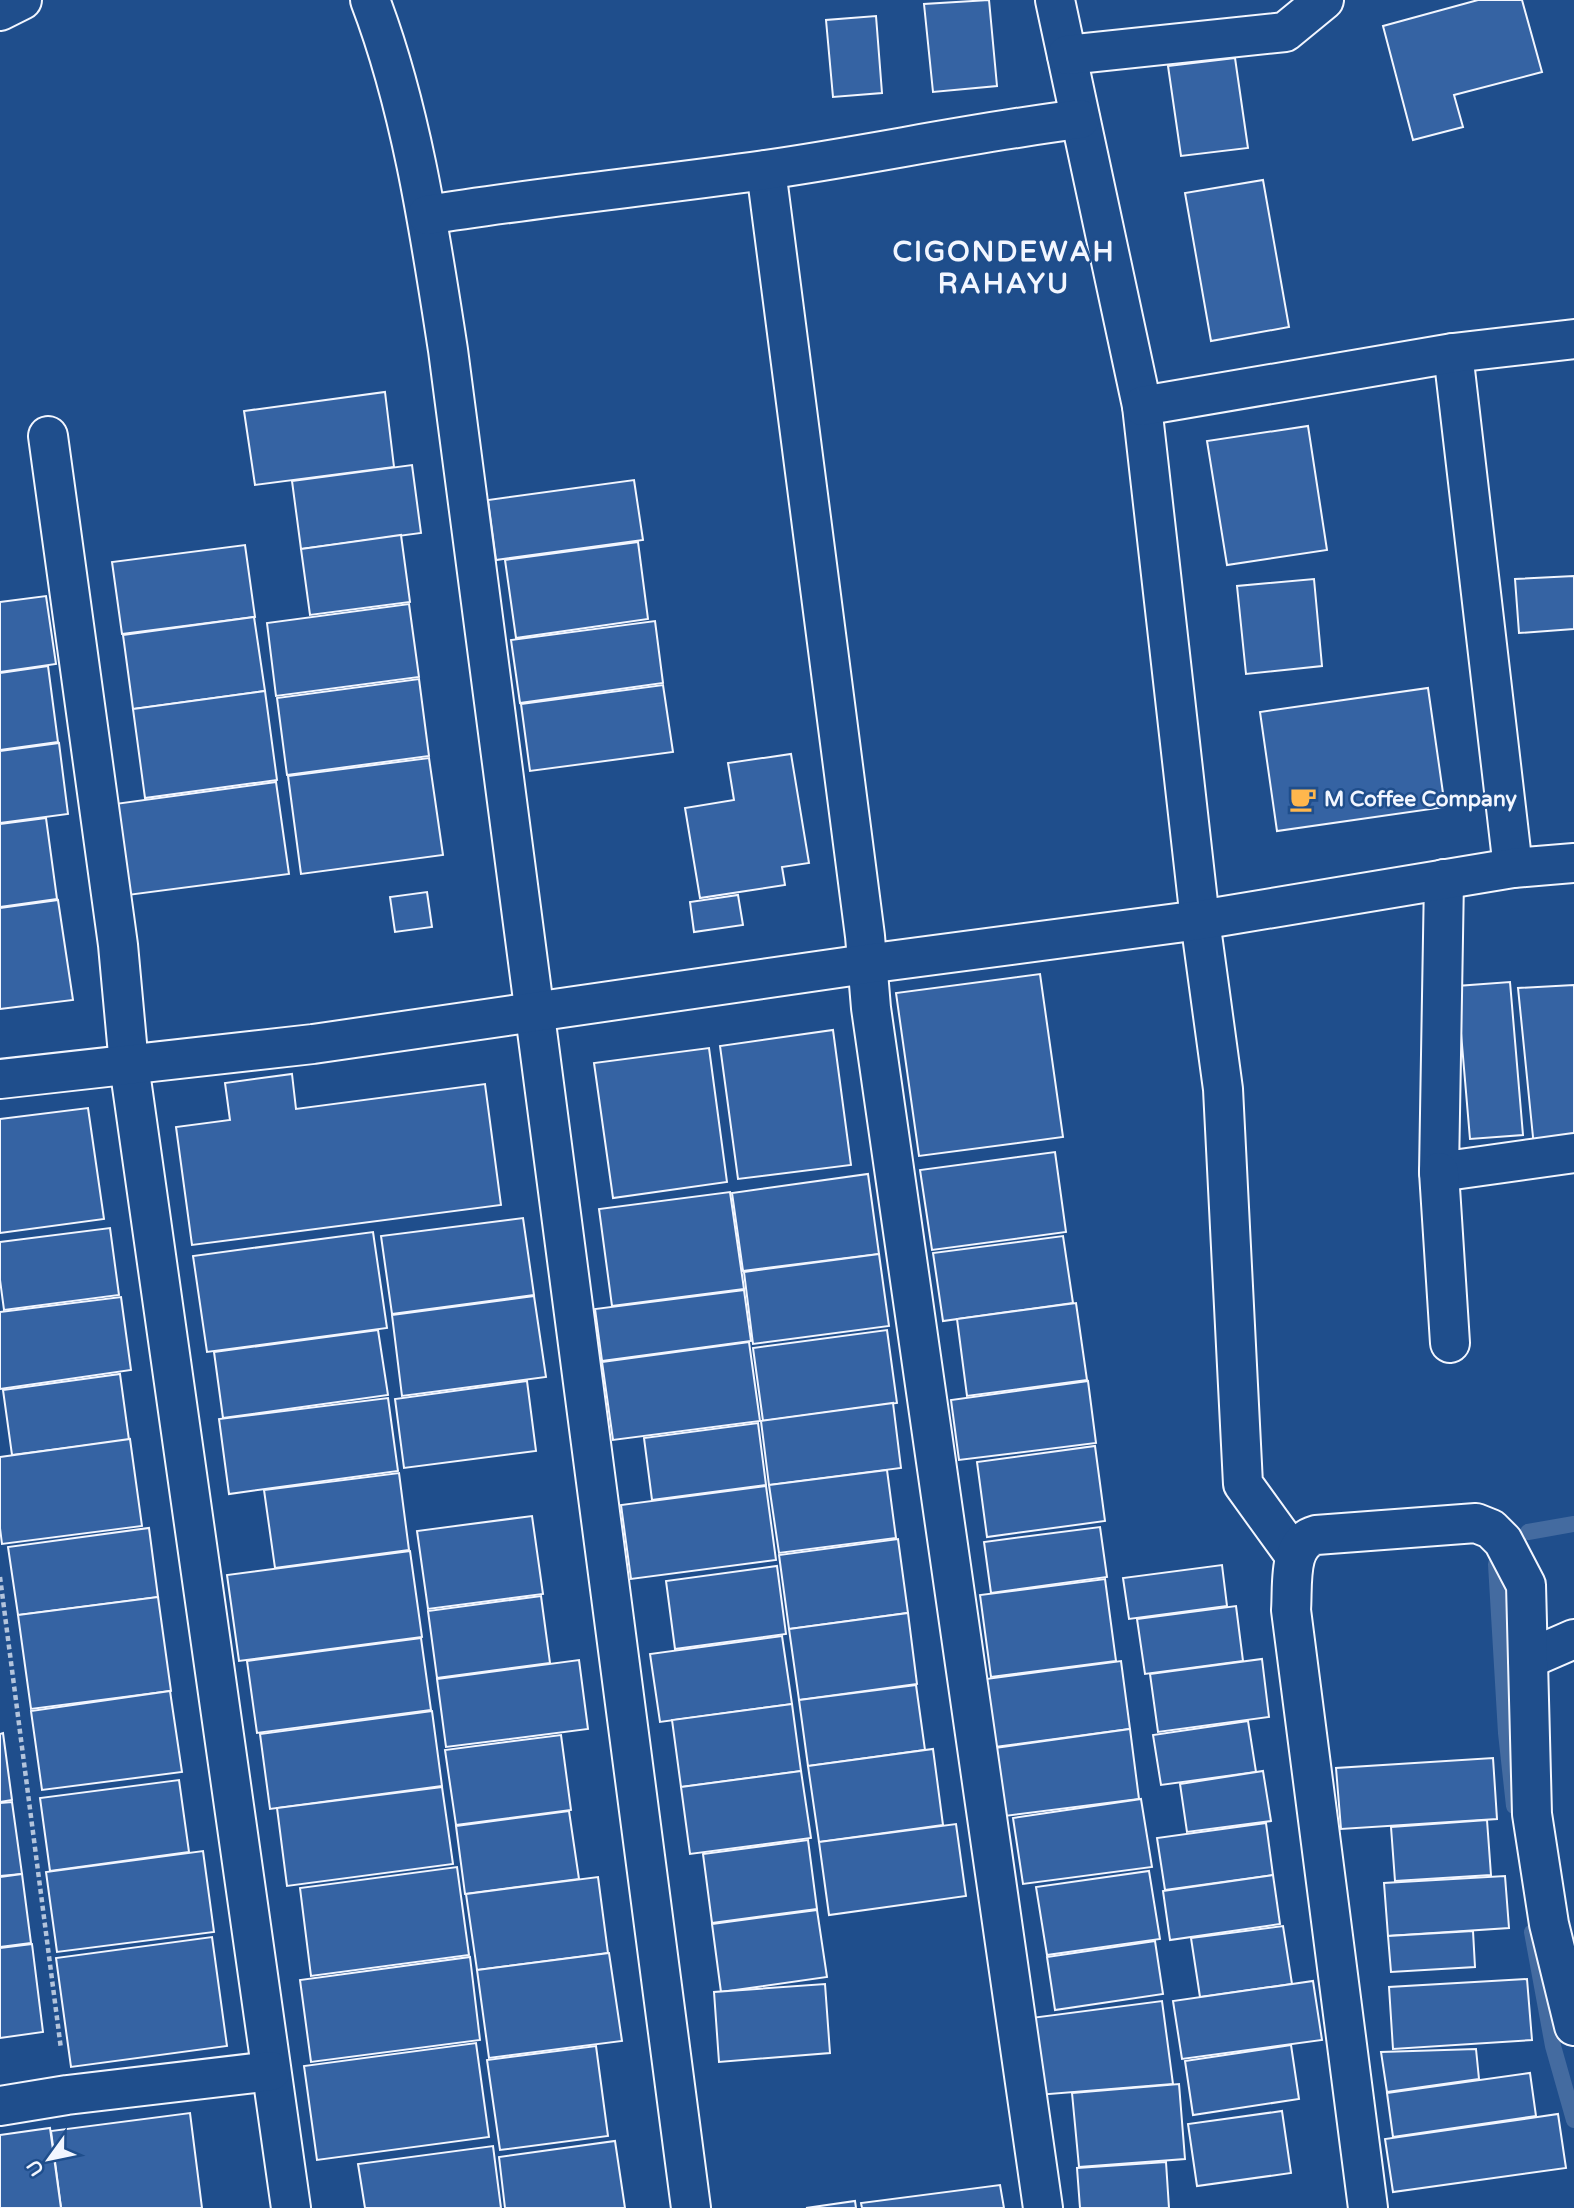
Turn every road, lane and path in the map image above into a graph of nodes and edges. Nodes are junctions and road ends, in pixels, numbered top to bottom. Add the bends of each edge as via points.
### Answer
1 (22, 0) edge
2 (370, 0) edge
3 (1055, 0) edge
4 (1324, 0) edge
5 (0, 11) edge
6 (1067, 55) junction
7 (1080, 119) junction
8 (766, 170) junction
9 (427, 215) junction
10 (1574, 339) edge
11 (1453, 353) junction
12 (1142, 406) junction
13 (48, 436) dead end
14 (1574, 863) edge
15 (1513, 867) junction
16 (1444, 879) junction
17 (1200, 920) junction
18 (866, 964) junction
19 (533, 1012) junction
20 (129, 1065) junction
21 (0, 1079) edge
22 (1574, 1153) edge
23 (1439, 1172) junction
24 (1450, 1343) dead end
25 (1295, 1556) junction
26 (0, 1577) edge
27 (1574, 1639) edge
28 (1528, 1659) junction
29 (1574, 2026) edge
30 (271, 2071) junction
31 (67, 2095) junction
32 (0, 2106) edge
33 (291, 2208) edge
34 (691, 2208) edge
35 (1043, 2208) edge
36 (1368, 2208) edge

1 - 5 street
2 - 9 street via 388,45
3 - 6 street
4 - 6 street via 1285,32
6 - 7 street
7 - 8 street
7 - 12 street
8 - 9 street
8 - 18 street
9 - 19 street
10 - 11 street
11 - 12 street
11 - 15 street
12 - 17 street
13 - 20 street via 118,945
14 - 15 street
15 - 16 street
16 - 17 street
16 - 23 street
17 - 18 street
17 - 25 street via 1223,1089 1243,1484
18 - 19 street
18 - 35 street
19 - 20 street
19 - 34 street
20 - 21 street
20 - 30 street
22 - 23 street
23 - 24 street
25 - 28 street via 1302,1542 1316,1535 1476,1523 1491,1529 1503,1541 1526,1585
25 - 36 street via 1291,1610
26 - 31 path
27 - 28 street
28 - 29 street via 1532,1814 1549,1924
30 - 31 street
30 - 33 street
31 - 32 street

